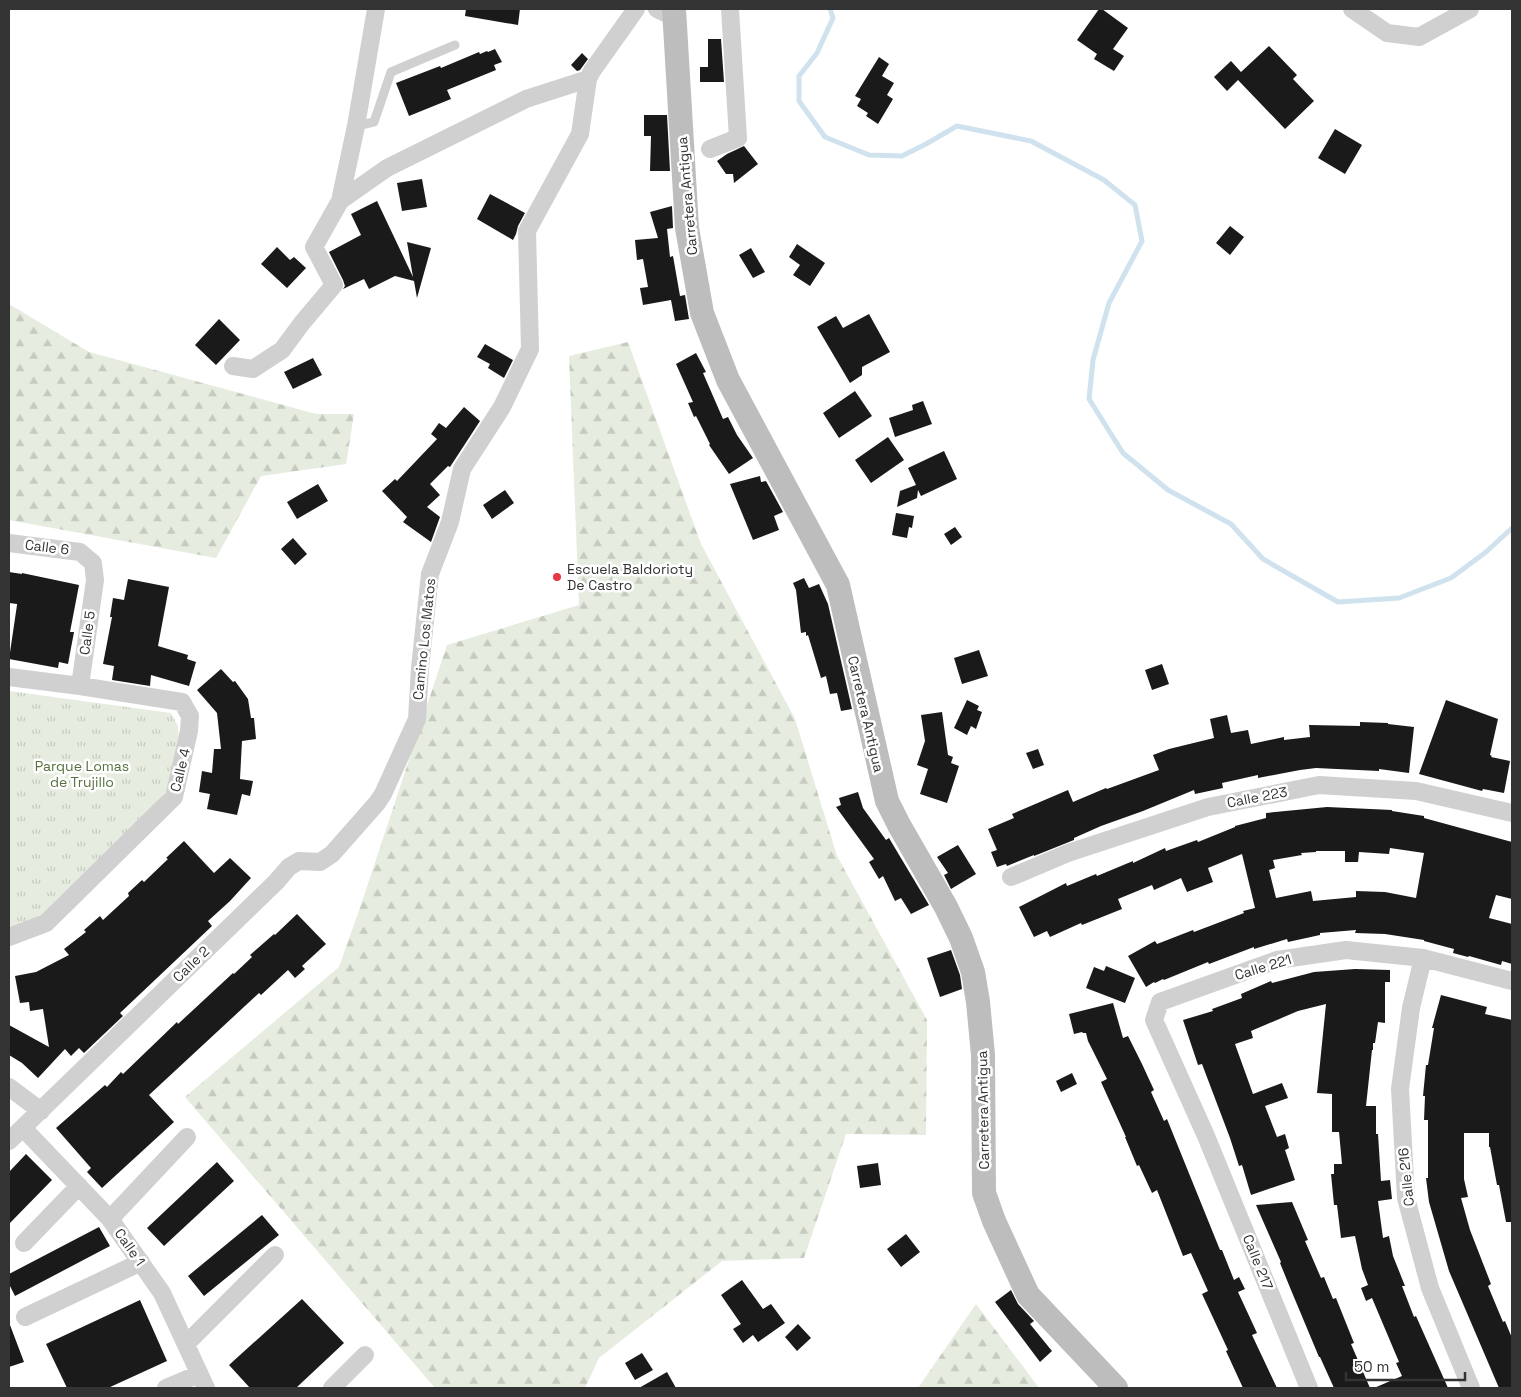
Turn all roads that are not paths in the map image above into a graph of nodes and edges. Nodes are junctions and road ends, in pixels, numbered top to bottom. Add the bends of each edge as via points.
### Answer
1 (376, 9) edge
2 (636, 9) edge
3 (730, 9) edge
4 (1352, 9) edge
5 (1470, 9) edge
6 (669, 11) edge
7 (455, 45) dead end
8 (588, 79) junction
9 (356, 126) junction
10 (710, 149) dead end
11 (340, 202) junction
12 (233, 366) dead end
13 (9, 543) edge
14 (95, 580) joint
15 (9, 676) edge
16 (80, 686) junction
17 (377, 803) joint
18 (1512, 814) edge
19 (1011, 877) dead end
20 (9, 937) edge
21 (1423, 958) junction
22 (1512, 982) edge
23 (9, 1087) edge
24 (41, 1111) junction
25 (23, 1128) junction
26 (1206, 1136) joint
27 (186, 1137) dead end
28 (9, 1141) edge
29 (79, 1186) junction
30 (110, 1219) junction
31 (24, 1243) dead end
32 (275, 1256) dead end
33 (140, 1262) junction
34 (25, 1317) dead end
35 (186, 1344) junction
36 (365, 1355) dead end
37 (203, 1381) edge
38 (166, 1388) edge
39 (332, 1388) edge
40 (1116, 1388) edge
41 (1309, 1388) edge
42 (1471, 1388) edge

1 - 9 street
2 - 8 street, Camino Los Matos
3 - 10 street via 738,138
4 - 5 street via 1387,33 1419,37
6 - 40 street, Carretera Antigua via 687,228 702,313 728,380 838,584 887,801 961,938 972,972 983,1055 984,1193 1028,1295
7 - 9 lane via 391,72 374,122
8 - 11 street via 509,107 388,168
8 - 17 street, Camino Los Matos via 580,134 527,231 530,349 502,407 462,469 450,522 430,574 416,719
9 - 11 street
11 - 12 street via 314,247 334,285 282,350 254,369
13 - 14 street, Calle 6 via 80,552 93,562
14 - 16 street, Calle 5
15 - 16 street, Calle 4
16 - 20 street, Calle 4 via 182,702 190,716 189,731 174,797 46,923
17 - 24 street, Calle 2 via 332,854 320,862 299,861 289,867
18 - 19 street, Calle 223 via 1416,791 1319,785 1208,807 1068,853
21 - 22 street, Calle 221
21 - 26 street, Calle 221 via 1346,950 1277,960 1160,1002 1154,1020
21 - 42 street, Calle 216 via 1411,1008 1400,1089 1406,1198 1430,1288
23 - 24 street
24 - 25 street, Calle 2
25 - 28 street, Calle 2
25 - 29 street, Calle 1
26 - 41 street, Calle 217
27 - 30 street
29 - 30 street, Calle 1
29 - 31 street
30 - 33 street, Calle 1
32 - 35 street
33 - 34 street
33 - 35 street, Calle 1 via 162,1293
35 - 37 street, Calle 1
36 - 39 street
37 - 38 street

